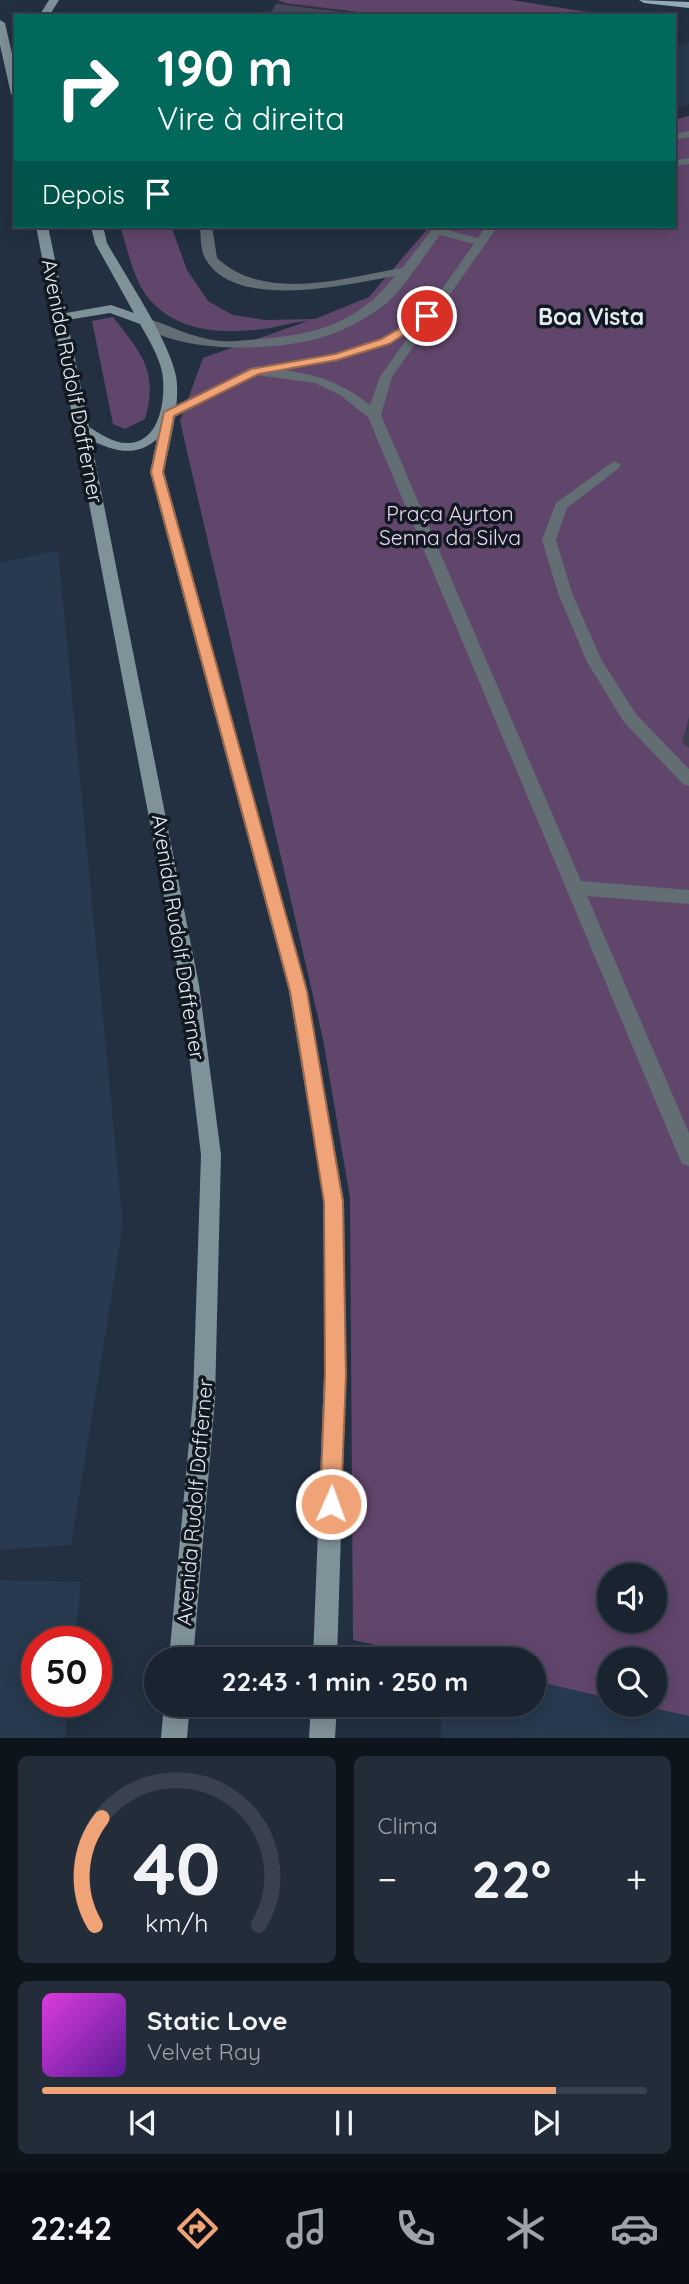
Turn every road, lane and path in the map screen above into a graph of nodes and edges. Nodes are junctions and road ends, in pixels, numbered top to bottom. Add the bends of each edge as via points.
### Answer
1 (644, 0) edge
2 (689, 5) edge
3 (0, 23) edge
4 (14, 85) edge
5 (42, 228) edge
6 (97, 228) edge
7 (206, 228) edge
8 (439, 228) edge
9 (490, 228) edge
10 (480, 242) junction
11 (405, 271) junction
12 (427, 316) junction
13 (60, 318) junction
14 (143, 321) junction
15 (255, 371) junction
16 (168, 415) junction
17 (374, 415) junction
18 (82, 429) junction
19 (614, 465) dead end
20 (689, 779) edge
21 (575, 888) junction
22 (689, 897) edge
23 (689, 1157) edge
24 (182, 1647) edge
25 (325, 1647) edge
26 (176, 1717) edge
27 (323, 1717) edge
28 (174, 1738) edge
29 (322, 1738) edge

1 - 2 main road
3 - 4 main road
5 - 13 main road, Avenida Rudolf Dafferner
6 - 14 main road
7 - 11 lane via 212,260 231,276 259,285 285,288
8 - 10 lane
8 - 11 lane
9 - 10 lane
10 - 12 lane
11 - 14 lane via 380,302 317,335 221,345 173,335
12 - 15 lane via 385,341 337,357
12 - 17 lane via 386,377
13 - 14 main road via 111,309
13 - 18 main road, Avenida Rudolf Dafferner
14 - 16 main road via 170,377
15 - 16 lane
15 - 17 lane via 312,377 345,390
16 - 18 main road via 149,442 135,447 109,444
16 - 25 main road via 157,472 298,991 334,1202 335,1375
17 - 21 lane
18 - 24 main road, Avenida Rudolf Dafferner via 190,985 211,1155 204,1399
19 - 20 lane via 561,506 548,540 595,662 630,718
21 - 22 lane
21 - 23 lane
26 - 28 main road
27 - 29 main road

